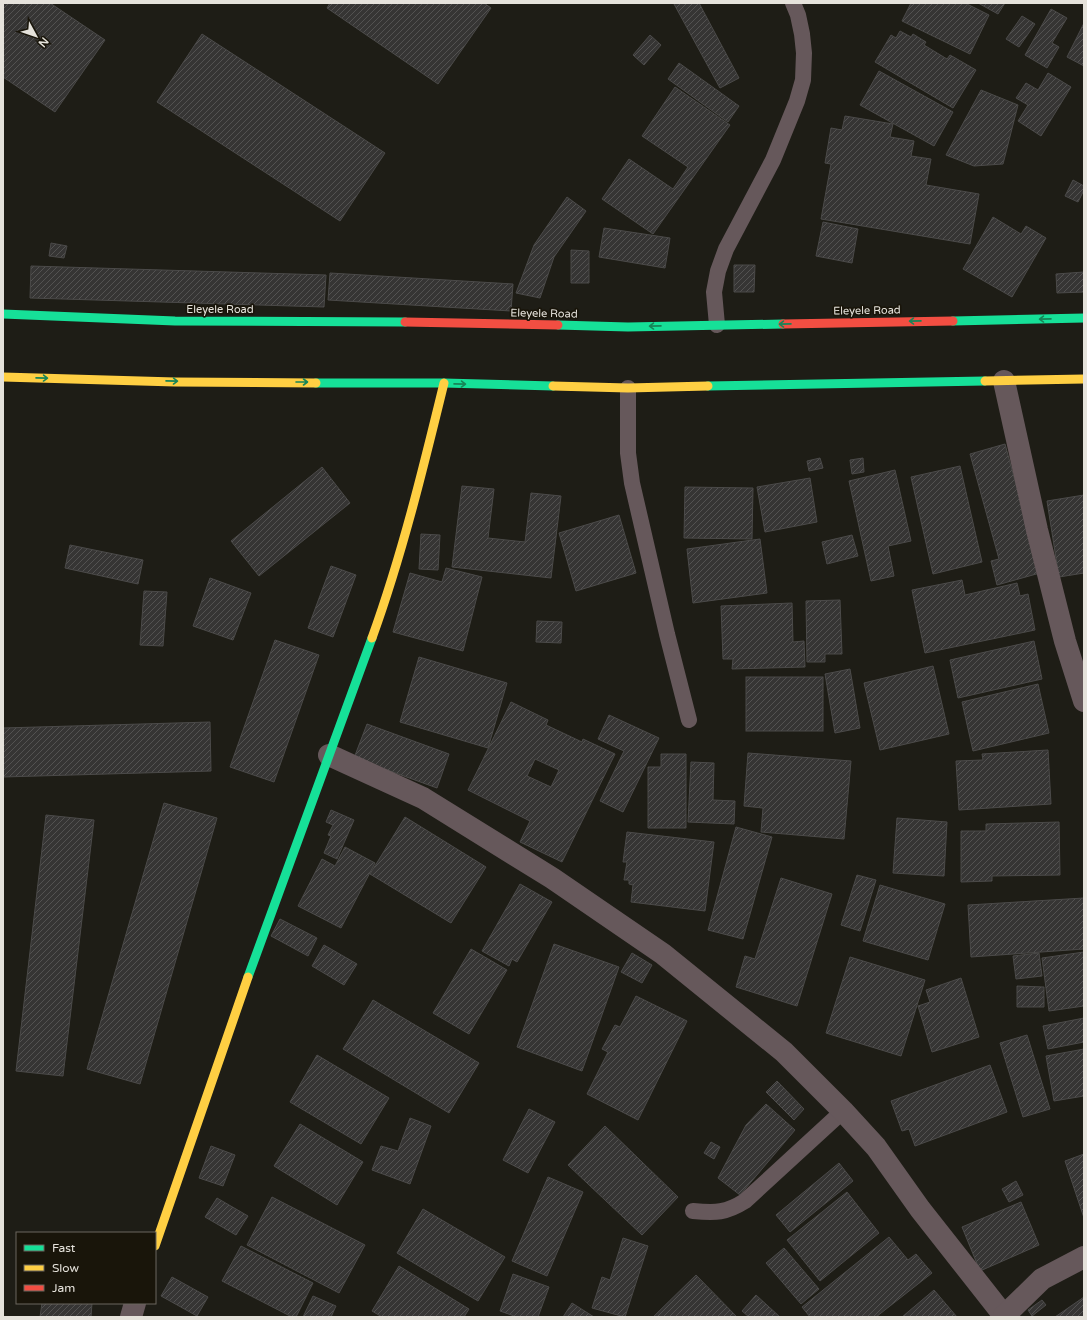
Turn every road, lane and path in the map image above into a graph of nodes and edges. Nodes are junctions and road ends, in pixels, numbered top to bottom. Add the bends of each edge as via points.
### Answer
1 (793, 3) edge
2 (3, 314) edge
3 (1084, 318) edge
4 (717, 325) junction
5 (3, 377) edge
6 (1084, 379) edge
7 (1004, 381) junction
8 (444, 383) junction
9 (628, 388) junction
10 (1084, 701) edge
11 (689, 720) dead end
12 (329, 755) junction
13 (843, 1110) junction
14 (694, 1211) dead end
15 (156, 1243) edge
16 (1084, 1257) edge
17 (135, 1304) edge
18 (130, 1317) edge
19 (1004, 1317) edge

1 - 4 lane via 802,34 803,80 773,160 726,249 714,292
4 -> 2 main road, Eleyele Road via 628,327 444,322 175,321
3 -> 4 main road, Eleyele Road
5 -> 8 main road via 175,382
6 - 7 main road
7 - 9 main road
7 - 10 street via 1064,641
8 -> 9 main road
8 - 12 main road via 418,490 380,616
9 - 11 lane via 628,453 632,483
12 - 13 street via 423,798 552,878 657,950 784,1052
12 - 15 main road via 259,946
13 - 14 lane via 745,1202 734,1209 721,1212
13 - 19 street via 876,1147 920,1209
16 - 19 street via 1042,1279
17 - 18 street

